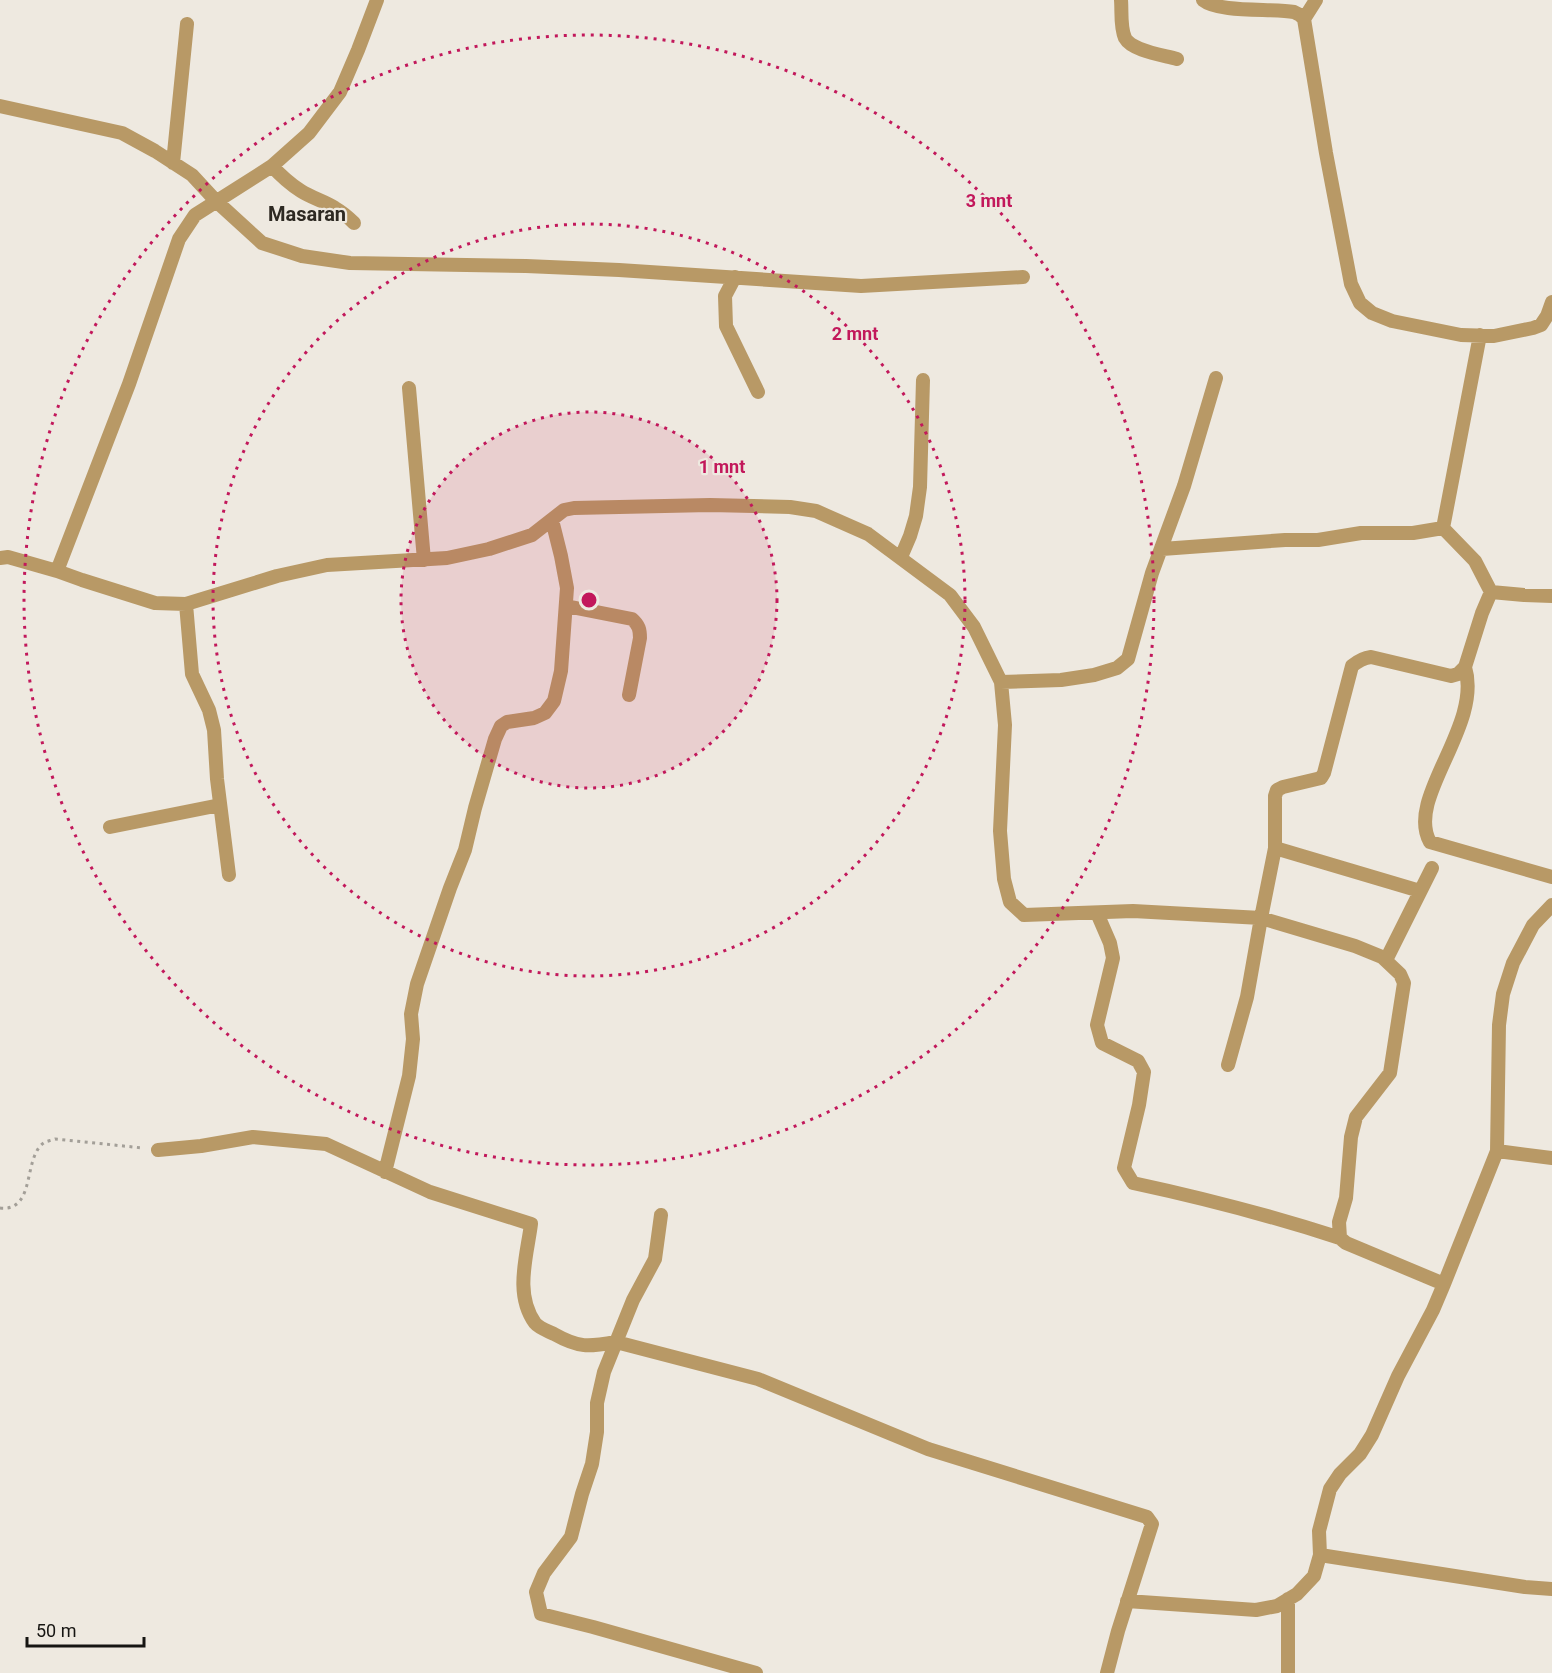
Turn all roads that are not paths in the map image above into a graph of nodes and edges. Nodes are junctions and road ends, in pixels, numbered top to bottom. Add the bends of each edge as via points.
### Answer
1 (377, 0) edge
2 (1121, 0) edge
3 (1203, 0) edge
4 (1316, 0) edge
5 (1304, 19) junction
6 (187, 24) dead end
7 (1176, 59) dead end
8 (0, 106) edge
9 (173, 163) junction
10 (272, 166) junction
11 (216, 201) junction
12 (354, 223) dead end
13 (735, 276) junction
14 (1023, 276) dead end
15 (1552, 302) edge
16 (1480, 336) junction
17 (1216, 378) dead end
18 (923, 380) dead end
19 (410, 388) dead end
20 (758, 392) dead end
21 (552, 520) junction
22 (1443, 528) junction
23 (1162, 549) junction
24 (901, 557) junction
25 (0, 558) edge
26 (424, 560) junction
27 (57, 570) junction
28 (1491, 592) junction
29 (1552, 596) edge
30 (186, 604) junction
31 (566, 606) junction
32 (1465, 667) junction
33 (1000, 682) junction
34 (629, 695) dead end
35 (220, 805) junction
36 (110, 828) dead end
37 (1275, 848) junction
38 (1432, 868) dead end
39 (229, 874) dead end
40 (1552, 877) edge
41 (1420, 891) junction
42 (1552, 904) edge
43 (1097, 913) junction
44 (1260, 918) junction
45 (1386, 960) junction
46 (1228, 1065) dead end
47 (158, 1150) road end
48 (1497, 1151) junction
49 (1552, 1158) edge
50 (385, 1172) junction
51 (661, 1215) dead end
52 (1340, 1238) junction
53 (1444, 1284) junction
54 (616, 1342) junction
55 (1320, 1555) junction
56 (1552, 1589) edge
57 (1288, 1599) junction
58 (1127, 1601) junction
59 (756, 1673) edge
60 (1107, 1673) edge
61 (1288, 1673) edge

1 - 10 street via 340,92 309,133
2 - 7 street via 1124,36 1128,41 1134,47
3 - 5 street via 1224,8 1294,12
4 - 5 street
5 - 16 street via 1351,284 1360,303 1392,321
6 - 9 street
8 - 9 street via 122,133
9 - 11 street via 192,175
10 - 11 street
10 - 12 street via 302,192 332,206
11 - 13 street via 262,243 302,256 350,263
11 - 27 street via 195,215 179,239 129,384
13 - 14 street via 861,286
13 - 20 street via 725,296 726,326
15 - 16 street via 1541,325
16 - 22 street
17 - 23 street
18 - 24 street via 920,487 916,516
19 - 26 street
21 - 24 street via 574,507 790,507 836,519 868,534
21 - 26 street via 532,534 489,549
21 - 31 street via 567,588
22 - 23 street
22 - 28 street via 1475,561
23 - 33 street via 1128,659 1117,668 1094,675
24 - 33 street via 950,595 974,627
25 - 27 street
26 - 30 street via 327,565
27 - 30 street via 155,603
28 - 29 street
28 - 32 street
30 - 35 street via 192,675 214,730
31 - 34 street via 632,619 637,624 640,638
31 - 50 street via 561,671 554,701 545,713 534,718 507,722 495,739 465,850 417,984 411,1014 414,1039 409,1076
32 - 37 street via 1451,676 1371,657 1352,666 1324,772 1320,778 1277,790
32 - 40 street via 1468,697 1427,804 1425,834 1430,842
33 - 43 street via 1005,725 1000,831 1010,902 1024,915
35 - 36 street
35 - 39 street
37 - 41 street
37 - 44 street
38 - 41 street
41 - 45 street
42 - 48 street via 1533,925 1513,963 1503,994
43 - 44 street via 1133,911
43 - 52 street via 1113,958 1097,1025 1102,1043 1138,1061 1144,1072 1124,1168 1133,1183 1267,1215
44 - 45 street via 1355,946
44 - 46 street via 1247,997
45 - 52 street via 1404,983 1390,1073 1356,1117 1346,1198 1339,1222
47 - 50 street via 253,1137 326,1144
48 - 49 street
48 - 53 street
50 - 54 street via 430,1192 531,1224 522,1289 536,1325 573,1344 597,1346
51 - 54 street via 656,1259
52 - 53 street
53 - 55 street via 1372,1435 1330,1489 1319,1531
54 - 58 street via 758,1379 928,1449 1147,1517 1152,1524
54 - 59 street via 604,1372 592,1464 571,1537 544,1573 536,1592 541,1614
55 - 56 street
55 - 57 street via 1314,1576
57 - 58 street via 1277,1606 1256,1610
57 - 61 street
58 - 60 street

